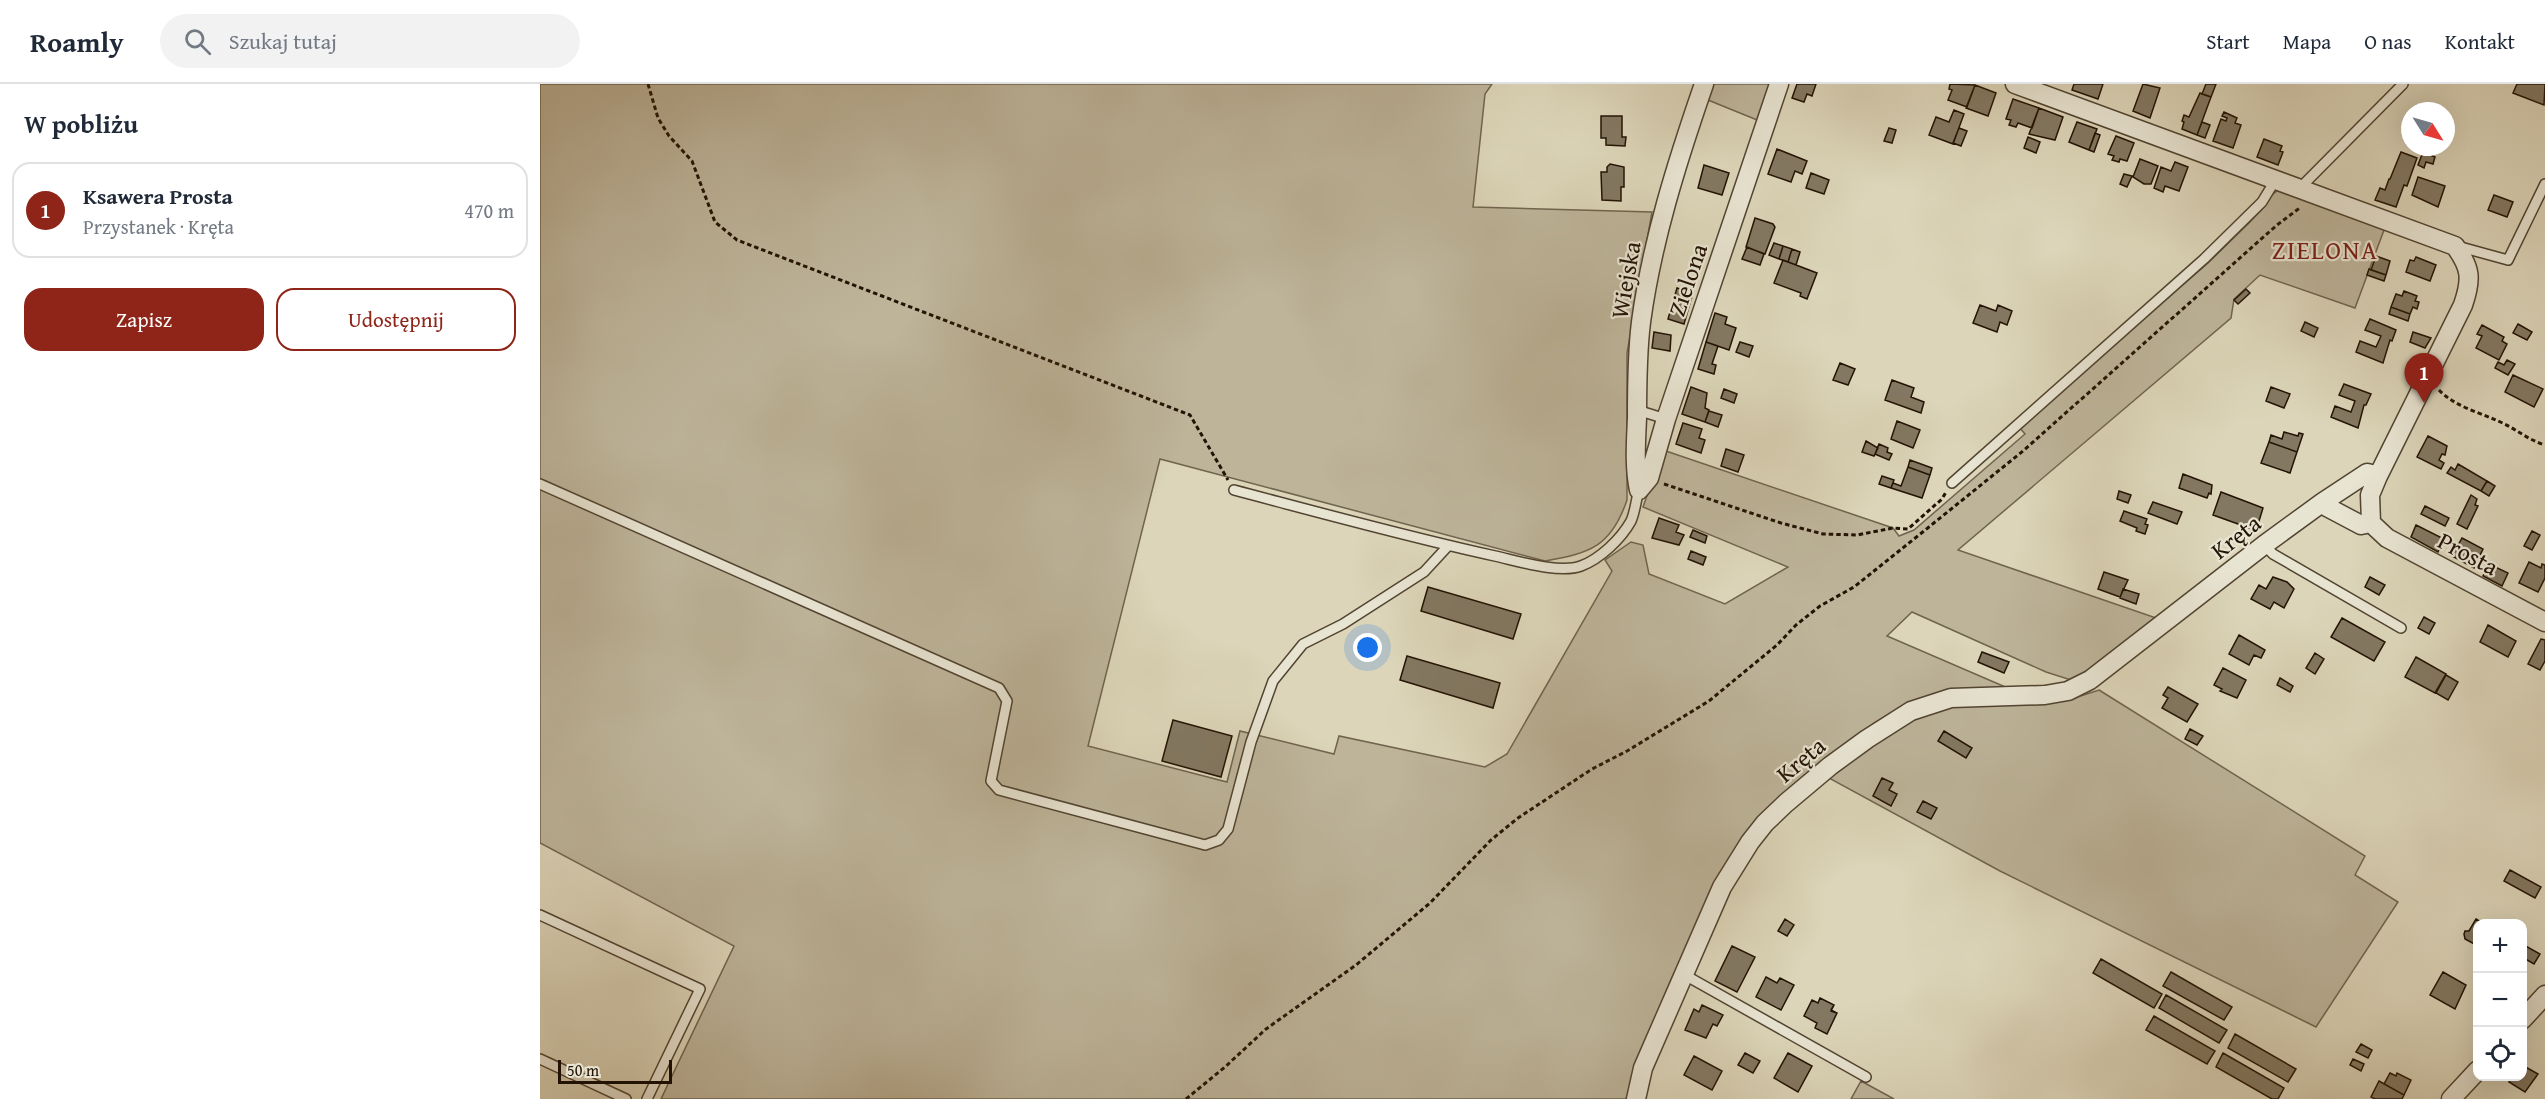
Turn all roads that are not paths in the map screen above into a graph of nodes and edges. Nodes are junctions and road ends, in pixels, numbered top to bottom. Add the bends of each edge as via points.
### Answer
1 (1704, 84) edge
2 (1779, 84) edge
3 (2015, 84) edge
4 (2403, 84) edge
5 (2276, 179) junction
6 (2545, 184) edge
7 (2304, 195) junction
8 (2455, 246) junction
9 (1637, 410) junction
10 (1666, 419) junction
11 (2378, 476) junction
12 (1952, 483) road end
13 (540, 484) edge
14 (1644, 484) junction
15 (1234, 490) road end
16 (2323, 501) junction
17 (2371, 523) junction
18 (2264, 545) junction
19 (1448, 546) junction
20 (2545, 622) edge
21 (2402, 627) dead end
22 (540, 915) edge
23 (1683, 974) junction
24 (2545, 995) edge
25 (2527, 1015) edge
26 (540, 1059) edge
27 (2473, 1075) edge
28 (1866, 1077) dead end
29 (626, 1099) edge
30 (647, 1099) edge
31 (1636, 1099) edge
32 (2451, 1099) edge

1 - 9 street, Wiejska via 1681,150 1654,251 1641,322
2 - 10 street, Zielona
3 - 5 street
4 - 7 lane
5 - 7 street
5 - 12 lane via 2262,202 2204,259
6 - 8 lane via 2508,260
7 - 8 street
8 - 11 street via 2468,269 2470,287
9 - 10 lane
9 - 14 street, Wiejska via 1635,471
10 - 14 street, Zielona
11 - 16 street, Kręta via 2367,473
11 - 17 street via 2370,495
13 - 19 lane via 999,688 1007,700 991,781 999,790 1205,845 1219,840 1228,830 1251,742 1274,681 1303,644 1343,624 1424,572
14 - 19 lane via 1631,521 1599,557 1579,567 1531,564
15 - 19 lane
16 - 17 street, Prosta via 2361,525
16 - 18 street, Kręta
17 - 20 street, Prosta via 2387,538
18 - 21 lane via 2273,554
18 - 23 street, Kręta via 2090,680 2068,691 1951,698 1911,711 1866,738 1765,823 1722,887
22 - 30 lane via 700,989
23 - 28 lane
23 - 31 street, Kręta via 1643,1068
24 - 25 street
26 - 29 lane
27 - 32 street

